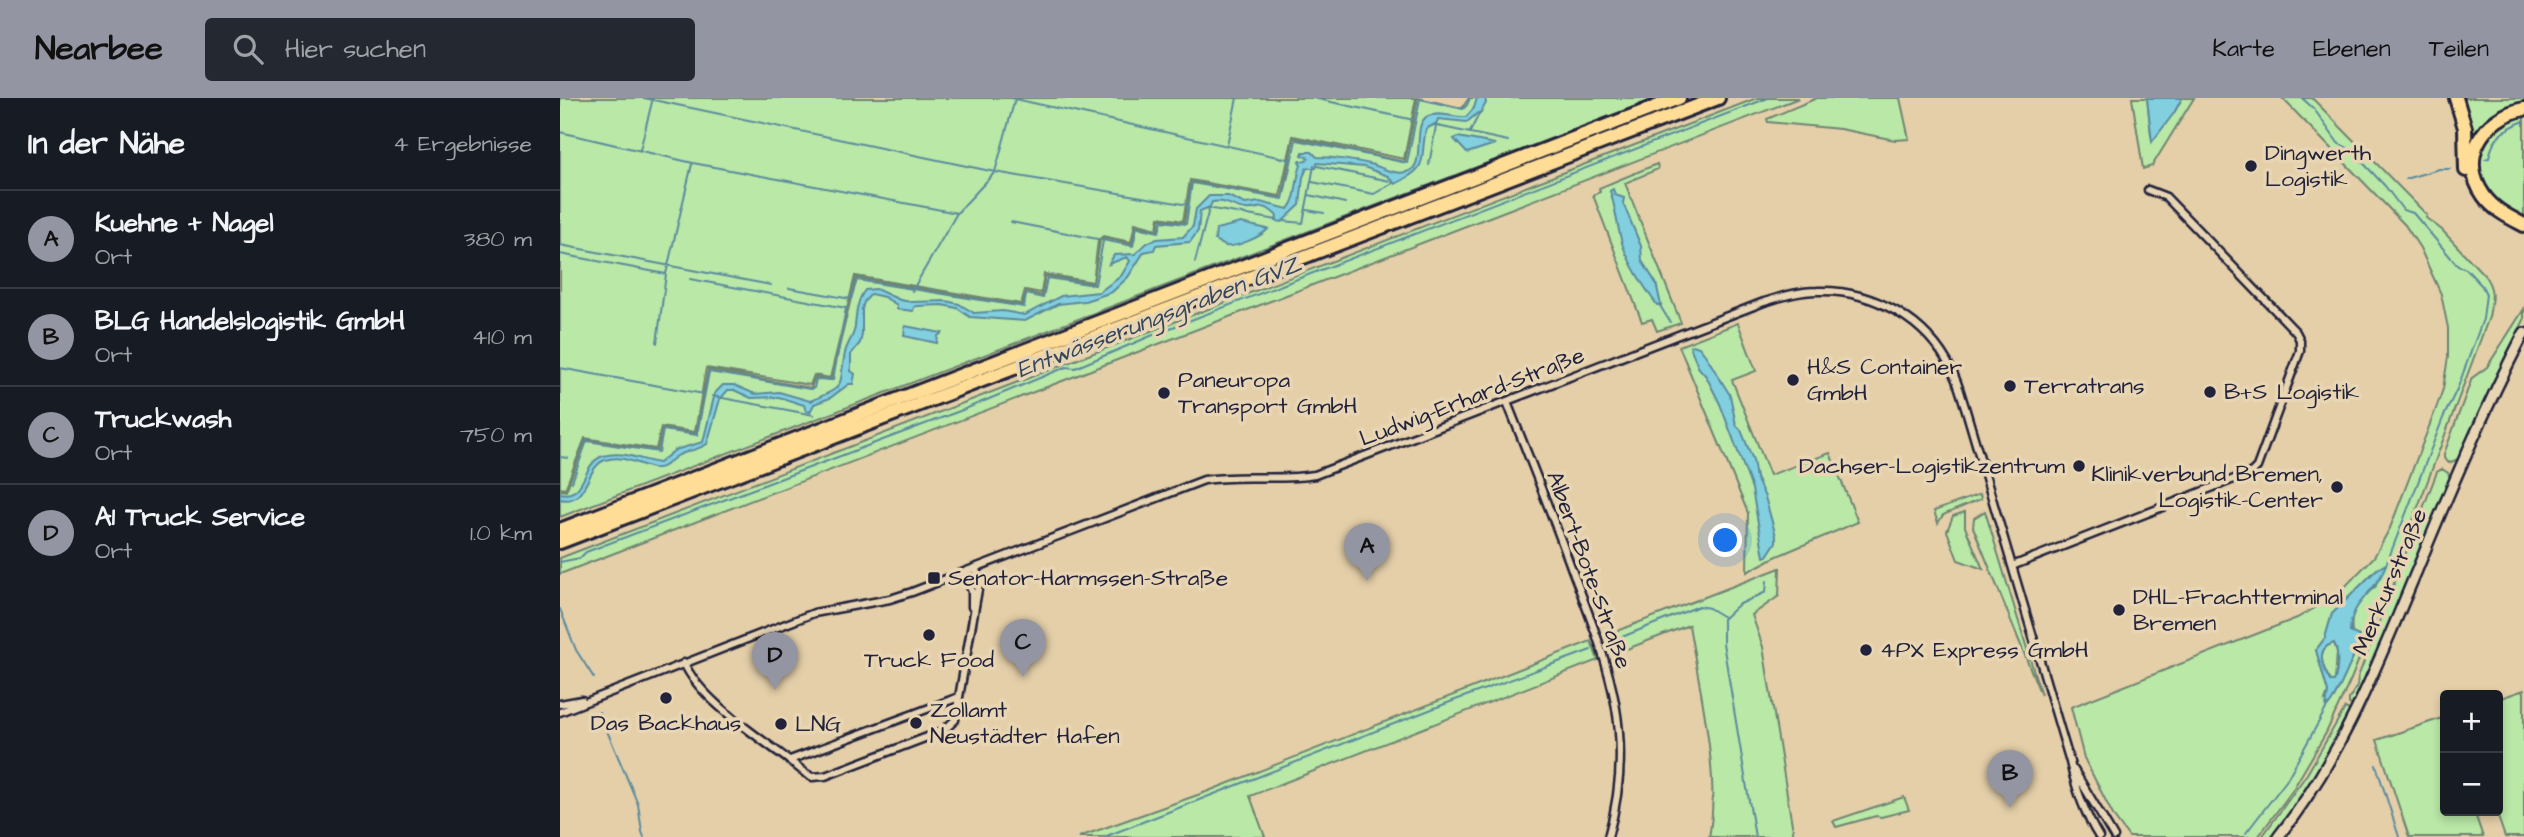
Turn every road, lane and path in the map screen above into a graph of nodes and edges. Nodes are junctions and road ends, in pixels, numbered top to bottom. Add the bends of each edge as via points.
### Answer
1 (1679, 98) edge
2 (1718, 98) edge
3 (2456, 98) edge
4 (2524, 109) edge
5 (2148, 190) dead end
6 (2524, 225) edge
7 (2524, 235) edge
8 (2524, 333) edge
9 (1507, 402) junction
10 (560, 530) edge
11 (560, 542) edge
12 (2012, 566) junction
13 (976, 568) junction
14 (965, 572) junction
15 (972, 616) junction
16 (684, 663) junction
17 (959, 696) junction
18 (594, 697) junction
19 (560, 704) edge
20 (560, 712) edge
21 (790, 760) junction
22 (2070, 762) junction
23 (1608, 837) edge
24 (2099, 837) edge
25 (2114, 837) edge
26 (2278, 837) edge

1 - 10 highway
2 - 11 highway
3 - 7 highway via 2465,128 2466,170 2472,190 2490,215
4 - 6 highway via 2492,122 2480,136 2474,167 2482,194 2491,205
5 - 12 street via 2166,197 2296,332 2300,351 2252,471
8 - 26 street, Merkurstraße via 2458,471 2358,710 2315,786
9 - 12 street, Ludwig-Erhard-Straße via 1791,294 1832,291 1865,297 1895,310 1919,328 1952,370
9 - 13 street, Ludwig-Erhard-Straße via 1315,475 1204,480
9 - 23 street, Albert-Bote-Straße via 1612,679 1620,752
12 - 22 street, Ludwig-Erhard-Straße
13 - 14 street, Ludwig-Erhard-Straße
13 - 15 street via 979,584
14 - 15 street via 972,592
14 - 16 street, Ludwig-Erhard-Straße via 890,599 814,613
15 - 17 street
16 - 18 street, Ludwig-Erhard-Straße
16 - 21 street via 697,685
17 - 21 street
17 - 21 street via 950,726 825,776 812,777
18 - 19 street, Ludwig-Erhard-Straße
18 - 20 street, Ludwig-Erhard-Straße
22 - 24 street, Ludwig-Erhard-Straße via 2080,799
22 - 25 street, Ludwig-Erhard-Straße

